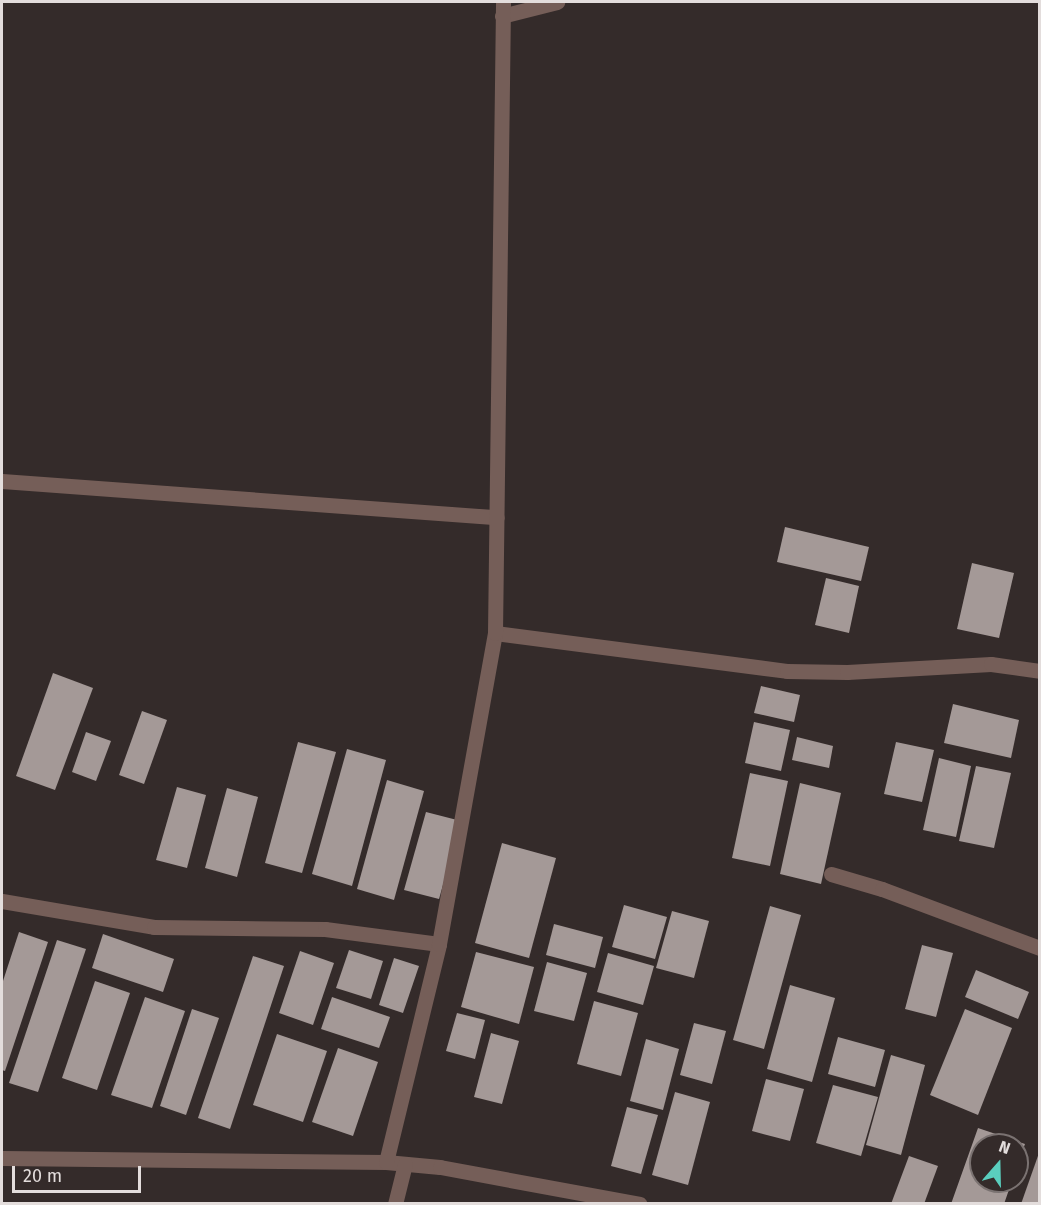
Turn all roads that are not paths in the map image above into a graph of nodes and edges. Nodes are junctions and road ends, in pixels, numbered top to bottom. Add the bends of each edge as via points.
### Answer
1 (557, 2) edge
2 (503, 9) edge
3 (2, 481) edge
4 (497, 517) junction
5 (495, 633) junction
6 (1040, 671) edge
7 (831, 874) dead end
8 (2, 901) edge
9 (439, 944) junction
10 (1040, 948) edge
11 (2, 1158) edge
12 (386, 1162) junction
13 (405, 1164) junction
14 (395, 1203) edge
15 (640, 1203) edge

1 - 2 street
2 - 4 street
3 - 4 street
4 - 5 street
5 - 6 street via 787,671 847,672 991,664
5 - 9 street
7 - 10 street
8 - 9 street via 154,927 326,929
9 - 12 street
11 - 12 street
12 - 13 street
13 - 14 street
13 - 15 street

